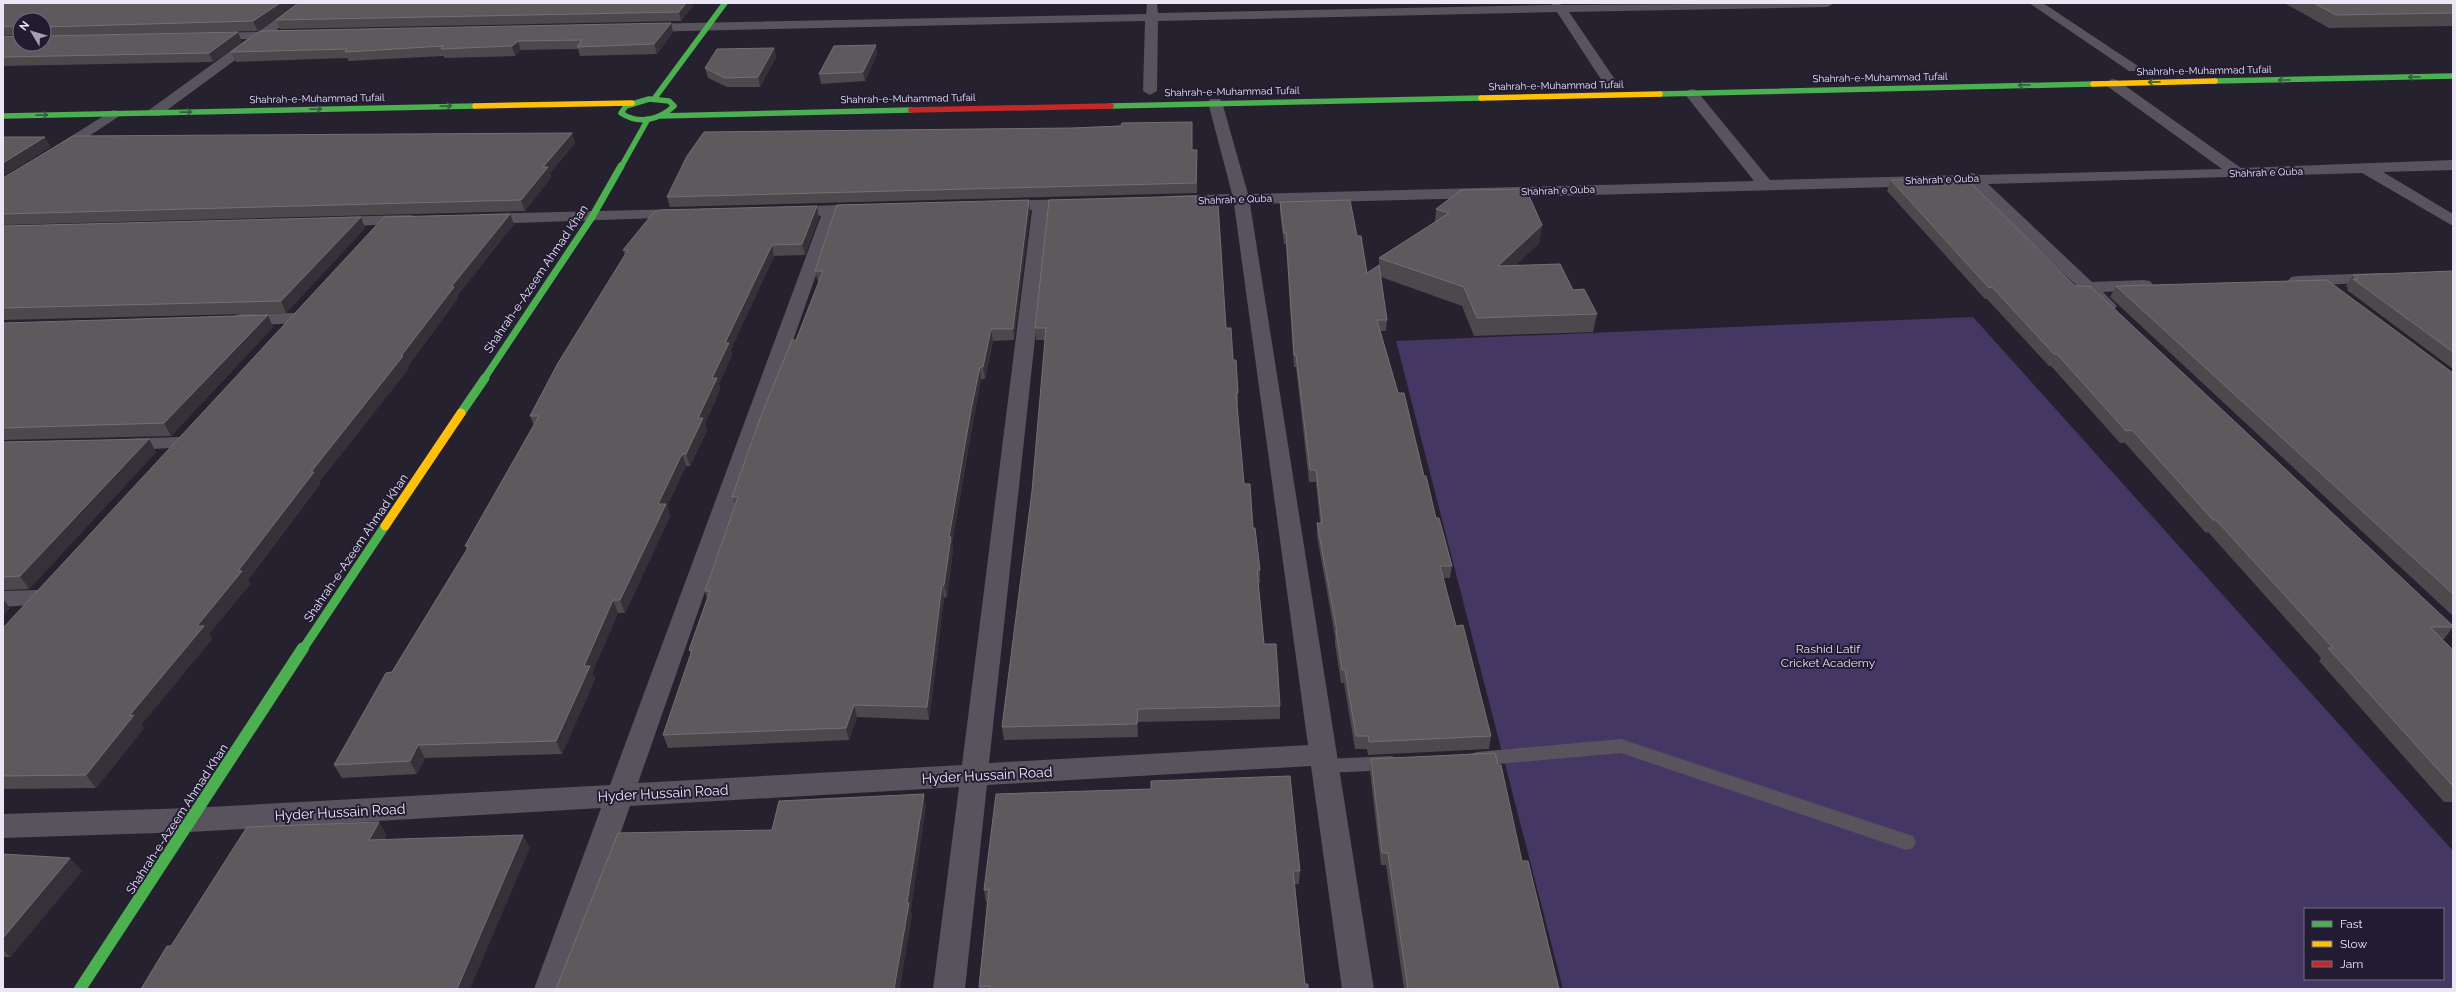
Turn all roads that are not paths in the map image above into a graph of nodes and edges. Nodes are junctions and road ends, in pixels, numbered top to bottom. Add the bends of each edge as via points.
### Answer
1 (306, 3) edge
2 (725, 3) edge
3 (1152, 3) edge
4 (1828, 3) edge
5 (2035, 3) edge
6 (1559, 6) edge
7 (1152, 18) junction
8 (707, 26) junction
9 (627, 28) edge
10 (300, 34) edge
11 (260, 35) junction
12 (198, 36) edge
13 (2138, 68) joint
14 (2119, 69) dead end
15 (2453, 76) edge
16 (1593, 81) dead end
17 (1613, 81) joint
18 (2112, 83) junction
19 (1150, 91) dead end
20 (1691, 93) junction
21 (654, 99) junction
22 (1215, 102) junction
23 (632, 103) junction
24 (154, 113) junction
25 (3, 116) edge
26 (660, 116) junction
27 (648, 119) junction
28 (111, 120) junction
29 (78, 127) dead end
30 (93, 127) junction
31 (2453, 165) edge
32 (2365, 168) junction
33 (2238, 173) junction
34 (1972, 178) junction
35 (1765, 184) junction
36 (3, 186) edge
37 (1241, 199) junction
38 (1148, 202) edge
39 (1095, 203) edge
40 (1041, 205) junction
41 (987, 206) edge
42 (878, 209) edge
43 (832, 210) junction
44 (768, 212) edge
45 (696, 214) edge
46 (592, 217) junction
47 (468, 219) edge
48 (429, 220) edge
49 (383, 221) junction
50 (2453, 221) edge
51 (319, 222) edge
52 (367, 238) edge
53 (2398, 278) edge
54 (2319, 280) junction
55 (2279, 281) edge
56 (2159, 285) edge
57 (2088, 287) junction
58 (2344, 299) edge
59 (2122, 320) edge
60 (222, 321) edge
61 (272, 341) edge
62 (194, 426) edge
63 (178, 443) junction
64 (98, 445) edge
65 (162, 461) edge
66 (3, 599) edge
67 (17, 619) edge
68 (1456, 760) edge
69 (1324, 761) junction
70 (1410, 762) edge
71 (973, 775) junction
72 (620, 796) junction
73 (190, 820) junction
74 (3, 826) edge
75 (1906, 842) dead end
76 (80, 989) edge
77 (550, 989) edge
78 (949, 989) edge
79 (1358, 989) edge

1 - 11 street
2 - 8 main road
3 - 7 street
4 - 6 street
5 - 13 street
6 - 7 street
6 - 17 street
7 - 8 street
7 - 19 street
8 - 9 street
8 - 21 main road
10 - 11 street
11 - 12 street
11 - 24 street
13 - 14 main road, Shahrah-e-Muhammad Tufail
15 -> 18 main road, Shahrah-e-Muhammad Tufail
16 - 17 main road, Shahrah-e-Muhammad Tufail
18 -> 20 main road, Shahrah-e-Muhammad Tufail
18 - 33 street
20 - 22 main road, Shahrah-e-Muhammad Tufail
20 - 35 street
21 - 23 main road, Shahrah-e-Muhammad Tufail
21 - 26 main road via 676,103 672,110
22 - 26 main road, Shahrah-e-Muhammad Tufail
22 - 37 street
24 -> 23 main road, Shahrah-e-Muhammad Tufail
23 - 27 main road via 622,110 619,116
24 - 28 main road, Shahrah-e-Muhammad Tufail
25 -> 28 main road, Shahrah-e-Muhammad Tufail
26 - 27 main road, Shahrah-e-Muhammad Tufail
27 - 46 main road, Shahrah-e-Azeem Ahmad Khan
28 - 30 street
29 - 30 main road
30 - 36 street
31 - 32 street, Shahrah e Quba
32 - 33 street, Shahrah e Quba
32 - 50 street
33 - 34 street, Shahrah e Quba
34 - 35 street, Shahrah e Quba
34 - 57 street
35 - 37 street, Shahrah e Quba
37 - 38 street, Shahrah e Quba
37 - 69 street
39 - 40 street
40 - 41 street
40 - 71 street
42 - 43 street
43 - 44 street
43 - 72 street
45 - 46 street
46 - 47 street
46 - 73 main road, Shahrah-e-Azeem Ahmad Khan
48 - 49 street
49 - 51 street
49 - 52 street
53 - 54 street
54 - 55 street
54 - 58 street
56 - 57 street
57 - 59 street
60 - 61 street via 298,313
62 - 63 street
63 - 64 street
63 - 65 street
66 - 67 street via 41,592
68 - 75 lane via 1621,746
69 - 70 lane
69 - 71 street, Hyder Hussain Road
69 - 79 street
71 - 72 street, Hyder Hussain Road
71 - 78 street
72 - 73 street, Hyder Hussain Road
72 - 77 street
73 - 74 street, Hyder Hussain Road
73 - 76 main road, Shahrah-e-Azeem Ahmad Khan

